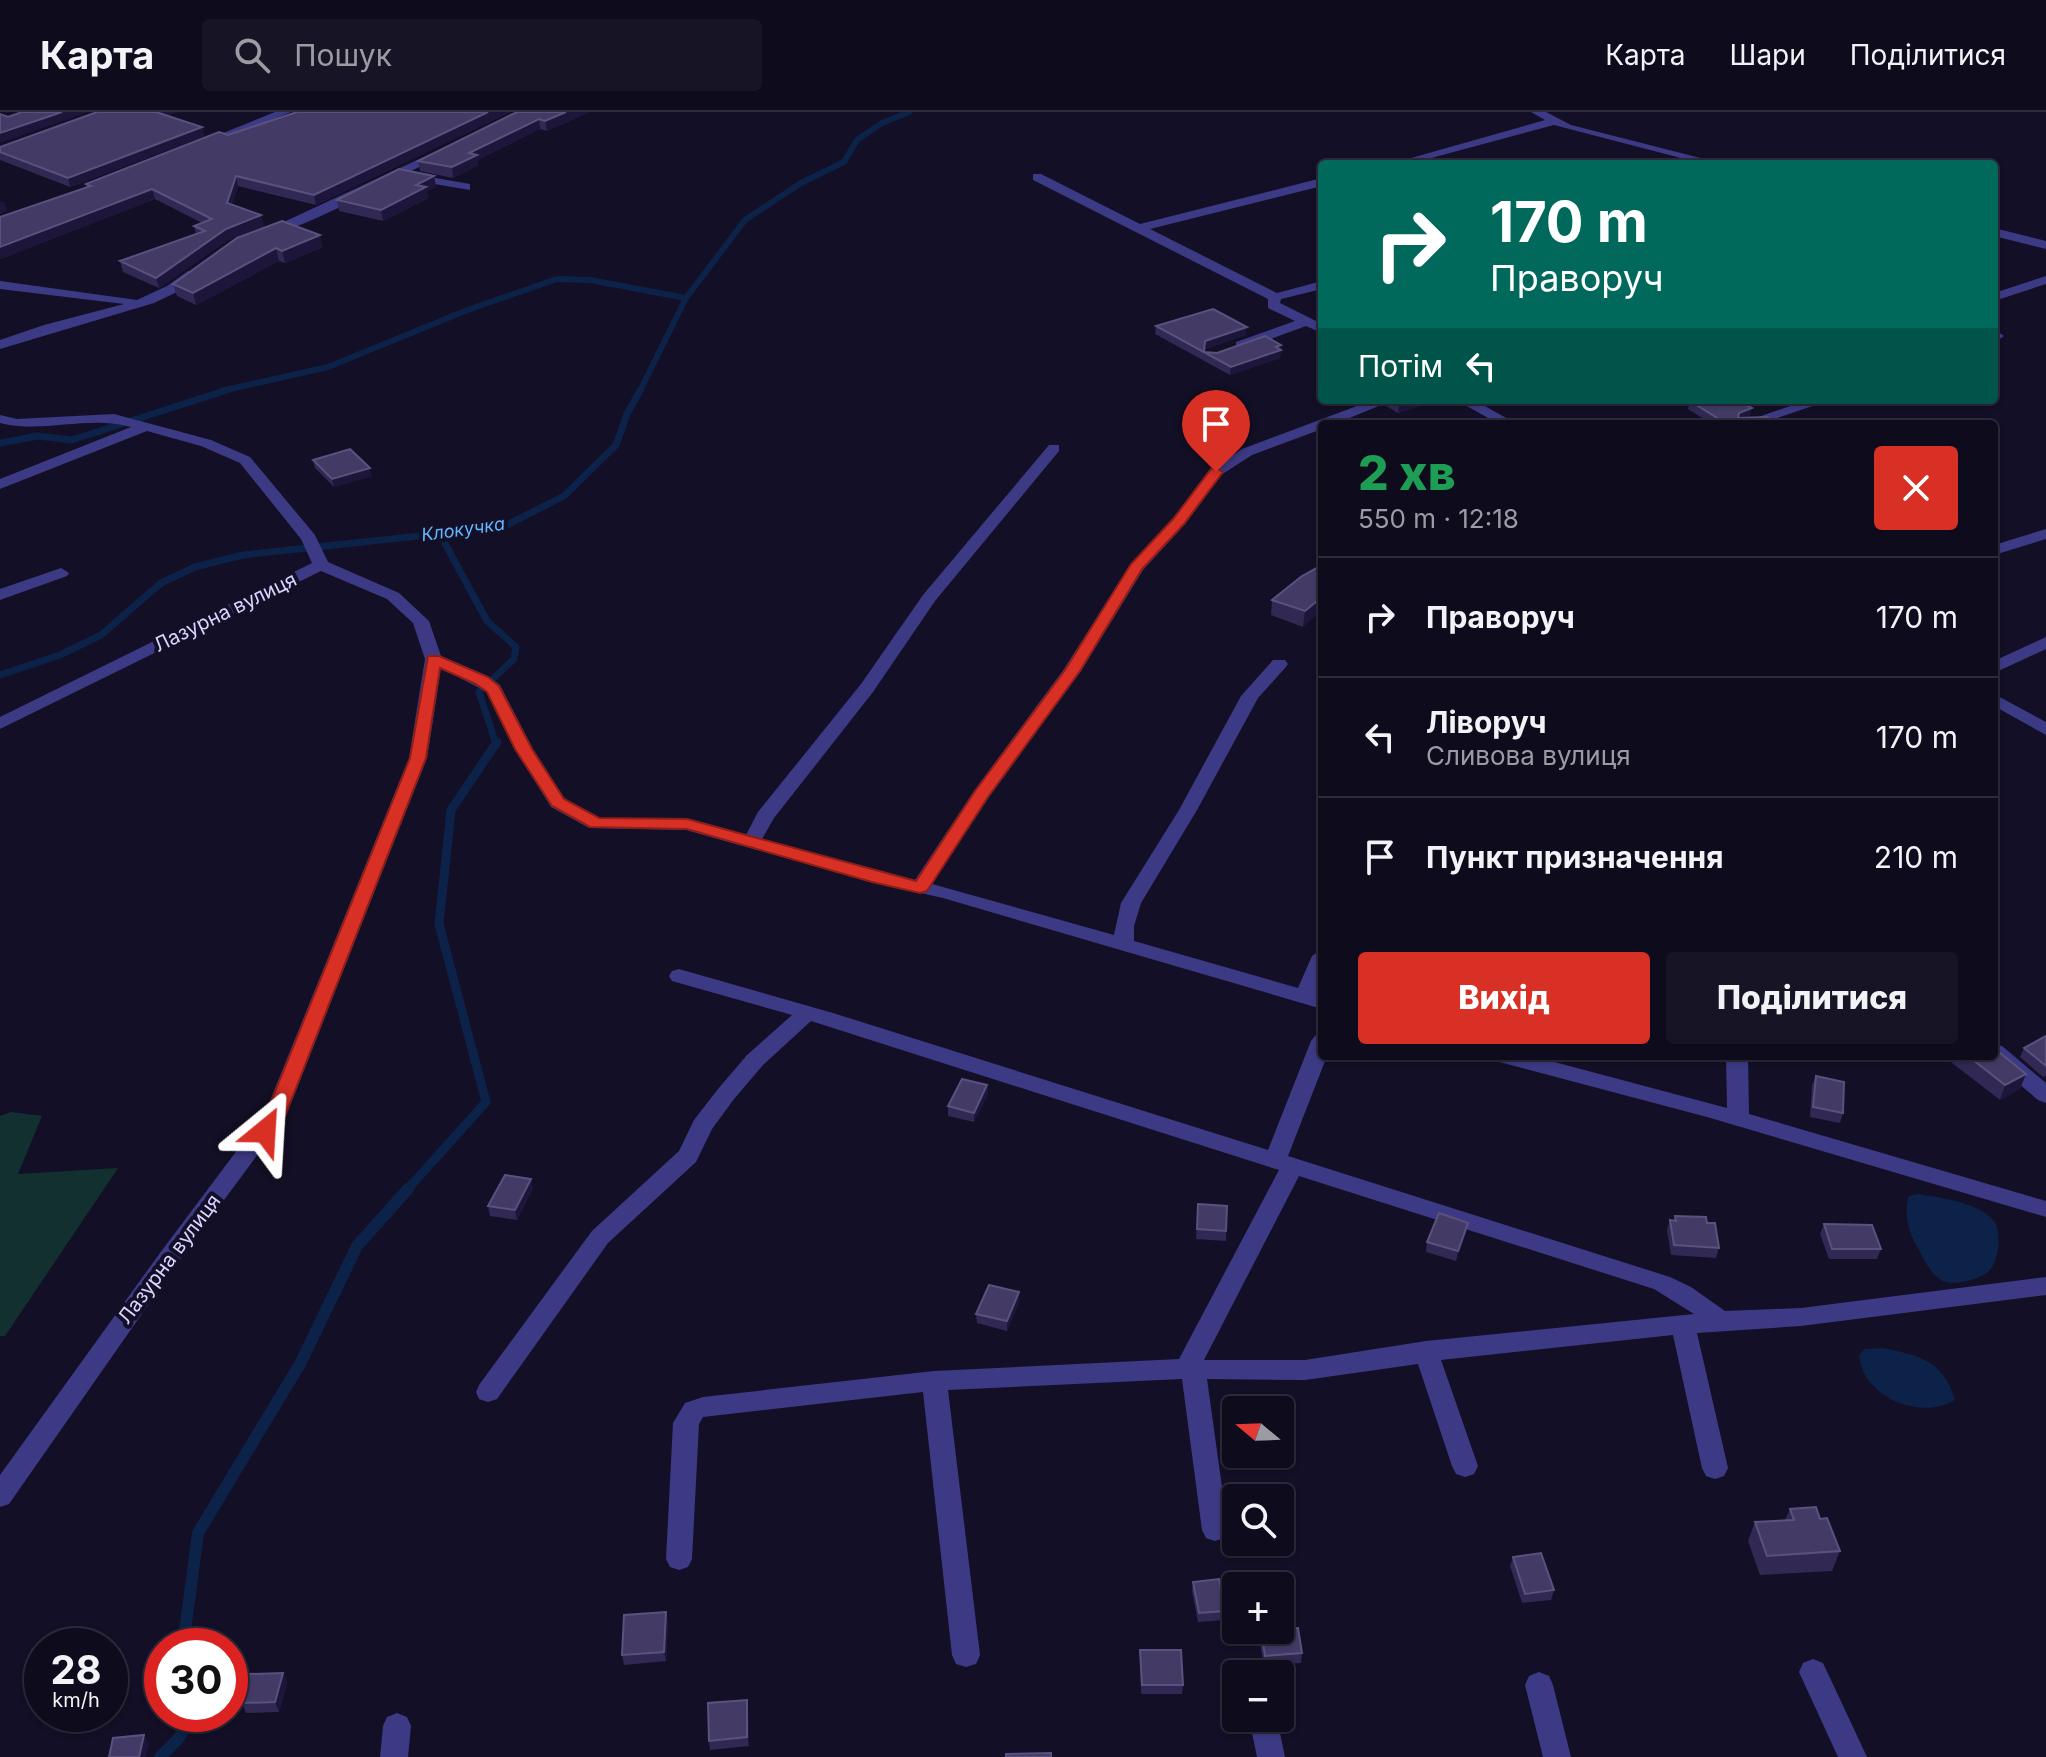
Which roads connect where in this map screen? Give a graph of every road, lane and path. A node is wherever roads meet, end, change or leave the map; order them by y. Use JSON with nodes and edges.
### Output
{"nodes":[{"id":1,"x":285,"y":112,"type":"edge"},
{"id":2,"x":1537,"y":112,"type":"edge"},
{"id":3,"x":1556,"y":121,"type":"junction"},
{"id":4,"x":460,"y":143,"type":"edge"},
{"id":5,"x":195,"y":147,"type":"edge"},
{"id":6,"x":1411,"y":160,"type":"edge"},
{"id":7,"x":1702,"y":160,"type":"edge"},
{"id":8,"x":399,"y":173,"type":"junction"},
{"id":9,"x":1037,"y":177,"type":"dead end"},
{"id":10,"x":1318,"y":183,"type":"edge"},
{"id":11,"x":466,"y":187,"type":"dead end"},
{"id":12,"x":1139,"y":228,"type":"junction"},
{"id":13,"x":1998,"y":233,"type":"edge"},
{"id":14,"x":247,"y":240,"type":"edge"},
{"id":15,"x":2046,"y":245,"type":"edge"},
{"id":16,"x":204,"y":265,"type":"edge"},
{"id":17,"x":2046,"y":280,"type":"edge"},
{"id":18,"x":0,"y":285,"type":"edge"},
{"id":19,"x":1318,"y":286,"type":"edge"},
{"id":20,"x":1998,"y":296,"type":"edge"},
{"id":21,"x":1275,"y":297,"type":"junction"},
{"id":22,"x":140,"y":303,"type":"junction"},
{"id":23,"x":1305,"y":322,"type":"junction"},
{"id":24,"x":1318,"y":327,"type":"edge"},
{"id":25,"x":0,"y":345,"type":"edge"},
{"id":26,"x":1224,"y":351,"type":"edge"},
{"id":27,"x":1375,"y":404,"type":"edge"},
{"id":28,"x":1471,"y":404,"type":"edge"},
{"id":29,"x":1810,"y":404,"type":"edge"},
{"id":30,"x":0,"y":419,"type":"edge"},
{"id":31,"x":1333,"y":420,"type":"edge"},
{"id":32,"x":1502,"y":420,"type":"edge"},
{"id":33,"x":1758,"y":420,"type":"edge"},
{"id":34,"x":140,"y":425,"type":"junction"},
{"id":35,"x":1318,"y":425,"type":"edge"},
{"id":36,"x":1054,"y":448,"type":"dead end"},
{"id":37,"x":0,"y":484,"type":"edge"},
{"id":38,"x":2046,"y":534,"type":"edge"},
{"id":39,"x":1998,"y":549,"type":"edge"},
{"id":40,"x":316,"y":552,"type":"junction"},
{"id":41,"x":61,"y":573,"type":"dead end"},
{"id":42,"x":0,"y":595,"type":"edge"},
{"id":43,"x":2046,"y":642,"type":"edge"},
{"id":44,"x":434,"y":659,"type":"junction"},
{"id":45,"x":1279,"y":664,"type":"dead end"},
{"id":46,"x":1998,"y":666,"type":"edge"},
{"id":47,"x":1998,"y":701,"type":"edge"},
{"id":48,"x":0,"y":724,"type":"edge"},
{"id":49,"x":2046,"y":730,"type":"edge"},
{"id":50,"x":751,"y":842,"type":"junction"},
{"id":51,"x":920,"y":887,"type":"junction"},
{"id":52,"x":1124,"y":944,"type":"junction"},
{"id":53,"x":679,"y":976,"type":"dead end"},
{"id":54,"x":1318,"y":976,"type":"edge"},
{"id":55,"x":1313,"y":1000,"type":"edge"},
{"id":56,"x":807,"y":1013,"type":"junction"},
{"id":57,"x":1318,"y":1054,"type":"edge"},
{"id":58,"x":1998,"y":1054,"type":"edge"},
{"id":59,"x":1519,"y":1060,"type":"edge"},
{"id":60,"x":1737,"y":1060,"type":"edge"},
{"id":61,"x":2046,"y":1095,"type":"edge"},
{"id":62,"x":1738,"y":1120,"type":"junction"},
{"id":63,"x":1284,"y":1162,"type":"junction"},
{"id":64,"x":2046,"y":1209,"type":"edge"},
{"id":65,"x":2046,"y":1286,"type":"edge"},
{"id":66,"x":1721,"y":1321,"type":"junction"},
{"id":67,"x":1683,"y":1325,"type":"junction"},
{"id":68,"x":1426,"y":1351,"type":"junction"},
{"id":69,"x":1191,"y":1371,"type":"junction"},
{"id":70,"x":934,"y":1381,"type":"junction"},
{"id":71,"x":488,"y":1392,"type":"dead end"},
{"id":72,"x":1465,"y":1466,"type":"dead end"},
{"id":73,"x":1715,"y":1468,"type":"dead end"},
{"id":74,"x":0,"y":1496,"type":"edge"},
{"id":75,"x":1215,"y":1530,"type":"dead end"},
{"id":76,"x":679,"y":1559,"type":"dead end"},
{"id":77,"x":966,"y":1655,"type":"dead end"},
{"id":78,"x":1813,"y":1672,"type":"dead end"},
{"id":79,"x":1539,"y":1685,"type":"dead end"},
{"id":80,"x":397,"y":1726,"type":"dead end"},
{"id":81,"x":1266,"y":1732,"type":"edge"},
{"id":82,"x":394,"y":1757,"type":"edge"},
{"id":83,"x":1271,"y":1757,"type":"edge"},
{"id":84,"x":1557,"y":1757,"type":"edge"},
{"id":85,"x":1853,"y":1757,"type":"edge"}],
"edges":[{"from":1,"to":5,"type":"street"},
{"from":2,"to":3,"type":"street"},
{"from":3,"to":6,"type":"street"},
{"from":3,"to":7,"type":"street"},
{"from":4,"to":8,"type":"street"},
{"from":8,"to":11,"type":"street"},
{"from":8,"to":14,"type":"street"},
{"from":9,"to":12,"type":"street"},
{"from":10,"to":12,"type":"street"},
{"from":12,"to":21,"type":"street"},
{"from":13,"to":15,"type":"street"},
{"from":16,"to":22,"type":"street"},
{"from":17,"to":20,"type":"street"},
{"from":18,"to":22,"type":"street"},
{"from":19,"to":21,"type":"street"},
{"from":21,"to":23,"type":"street"},
{"from":22,"to":25,"type":"street"},
{"from":23,"to":24,"type":"street"},
{"from":23,"to":26,"type":"street"},
{"from":27,"to":31,"type":"street"},
{"from":28,"to":32,"type":"street"},
{"from":29,"to":33,"type":"street"},
{"from":30,"to":34,"type":"street"},
{"from":34,"to":37,"type":"street"},
{"from":34,"to":40,"type":"street"},
{"from":35,"to":51,"type":"street"},
{"from":36,"to":50,"type":"street"},
{"from":38,"to":39,"type":"street"},
{"from":40,"to":44,"type":"street","name":"Лазурна вулиця"},
{"from":40,"to":48,"type":"street","name":"Лазурна вулиця"},
{"from":41,"to":42,"type":"street"},
{"from":43,"to":46,"type":"street"},
{"from":44,"to":50,"type":"street"},
{"from":44,"to":74,"type":"street","name":"Лазурна вулиця"},
{"from":45,"to":52,"type":"street"},
{"from":47,"to":49,"type":"street"},
{"from":50,"to":51,"type":"street"},
{"from":51,"to":52,"type":"street"},
{"from":52,"to":55,"type":"street"},
{"from":53,"to":56,"type":"street"},
{"from":54,"to":55,"type":"street"},
{"from":56,"to":63,"type":"street"},
{"from":56,"to":71,"type":"street"},
{"from":57,"to":63,"type":"street"},
{"from":58,"to":61,"type":"street"},
{"from":59,"to":62,"type":"street"},
{"from":60,"to":62,"type":"street"},
{"from":62,"to":64,"type":"street"},
{"from":63,"to":66,"type":"street"},
{"from":63,"to":69,"type":"street"},
{"from":65,"to":66,"type":"street"},
{"from":66,"to":67,"type":"street"},
{"from":67,"to":68,"type":"street"},
{"from":67,"to":73,"type":"street"},
{"from":68,"to":69,"type":"street"},
{"from":68,"to":72,"type":"street"},
{"from":69,"to":70,"type":"street"},
{"from":69,"to":75,"type":"street"},
{"from":70,"to":76,"type":"street"},
{"from":70,"to":77,"type":"street"},
{"from":78,"to":85,"type":"street"},
{"from":79,"to":84,"type":"street"},
{"from":80,"to":82,"type":"street"},
{"from":81,"to":83,"type":"street"}]}
